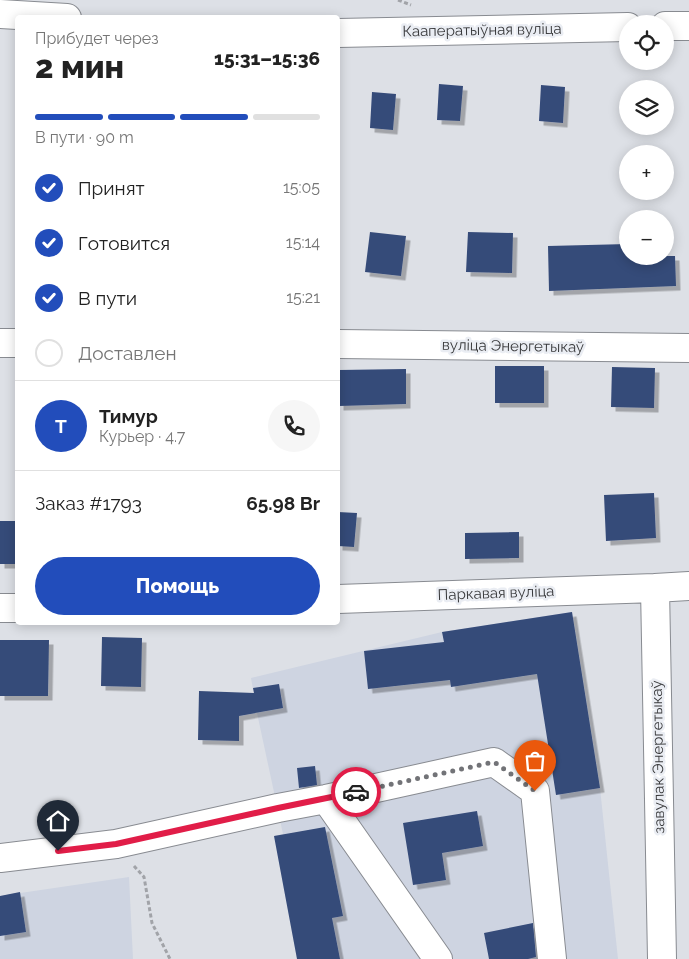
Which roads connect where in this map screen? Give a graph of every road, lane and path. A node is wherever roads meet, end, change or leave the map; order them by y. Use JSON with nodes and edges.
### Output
{"nodes":[{"id":1,"x":0,"y":14,"type":"edge"},
{"id":2,"x":17,"y":15,"type":"edge"},
{"id":3,"x":674,"y":26,"type":"edge"},
{"id":4,"x":689,"y":26,"type":"edge"},
{"id":5,"x":619,"y":27,"type":"edge"},
{"id":6,"x":340,"y":33,"type":"edge"},
{"id":7,"x":0,"y":343,"type":"edge"},
{"id":8,"x":15,"y":343,"type":"edge"},
{"id":9,"x":340,"y":344,"type":"edge"},
{"id":10,"x":689,"y":348,"type":"edge"},
{"id":11,"x":689,"y":586,"type":"edge"},
{"id":12,"x":655,"y":588,"type":"junction"},
{"id":13,"x":340,"y":599,"type":"edge"},
{"id":14,"x":0,"y":608,"type":"edge"},
{"id":15,"x":15,"y":608,"type":"edge"},
{"id":16,"x":326,"y":799,"type":"junction"},
{"id":17,"x":116,"y":844,"type":"junction"},
{"id":18,"x":0,"y":858,"type":"edge"},
{"id":19,"x":170,"y":959,"type":"edge"},
{"id":20,"x":438,"y":959,"type":"edge"},
{"id":21,"x":552,"y":959,"type":"edge"},
{"id":22,"x":662,"y":959,"type":"edge"}],
"edges":[{"from":1,"to":2,"type":"street"},
{"from":3,"to":4,"type":"street"},
{"from":5,"to":6,"type":"street","name":"Кааператыўная вуліца"},
{"from":7,"to":8,"type":"street"},
{"from":9,"to":10,"type":"street","name":"вуліца Энергетыкаў"},
{"from":11,"to":12,"type":"street"},
{"from":12,"to":13,"type":"street","name":"Паркавая вуліца"},
{"from":12,"to":22,"type":"street","name":"завулак Энергетыкаў"},
{"from":14,"to":15,"type":"street"},
{"from":16,"to":17,"type":"street"},
{"from":16,"to":20,"type":"street"},
{"from":16,"to":21,"type":"street"},
{"from":17,"to":18,"type":"street"},
{"from":17,"to":19,"type":"path"}]}
